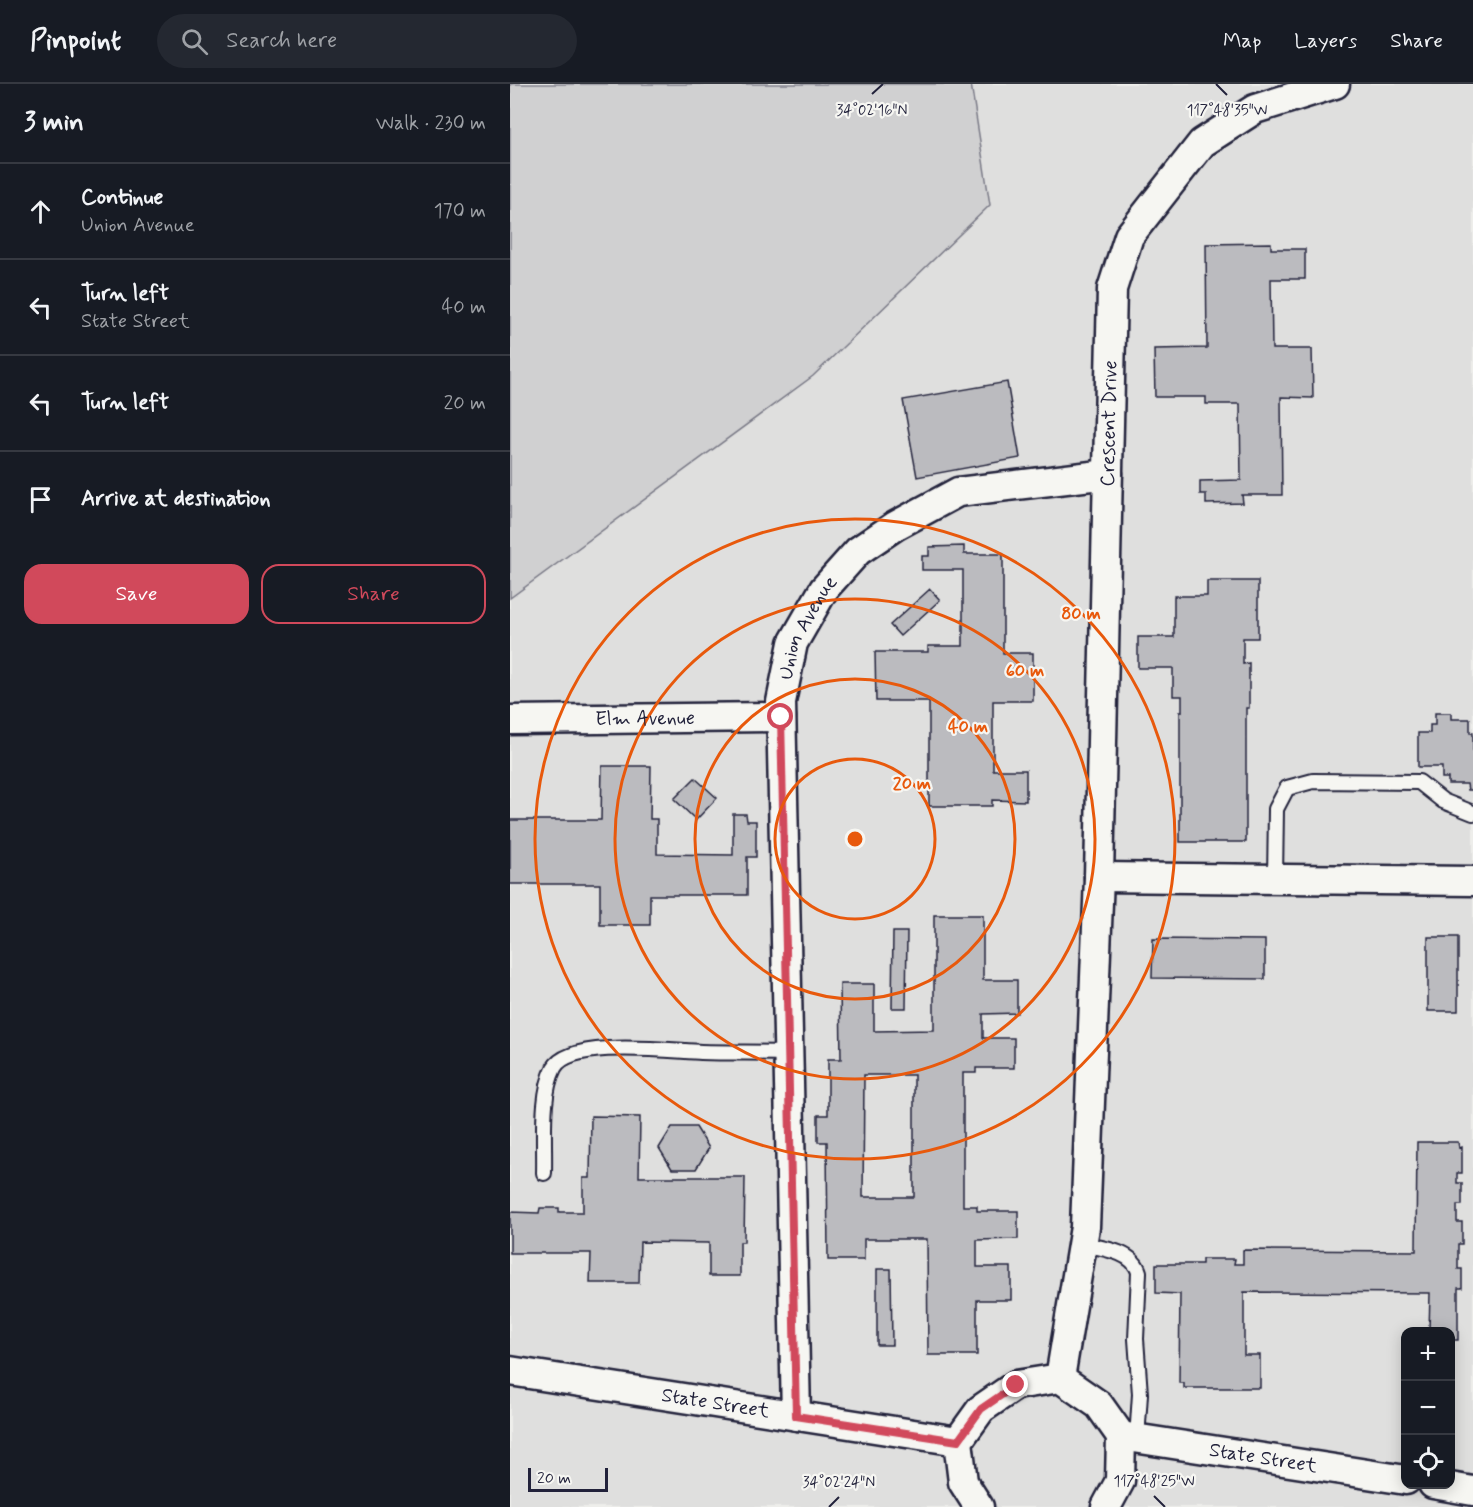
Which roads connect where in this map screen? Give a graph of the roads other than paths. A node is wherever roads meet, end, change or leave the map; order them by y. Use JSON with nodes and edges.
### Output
{"nodes":[{"id":1,"x":1335,"y":84,"type":"edge"},
{"id":2,"x":1108,"y":474,"type":"junction"},
{"id":3,"x":781,"y":717,"type":"junction"},
{"id":4,"x":510,"y":720,"type":"edge"},
{"id":5,"x":1473,"y":813,"type":"edge"},
{"id":6,"x":1099,"y":877,"type":"junction"},
{"id":7,"x":1275,"y":879,"type":"junction"},
{"id":8,"x":1473,"y":881,"type":"edge"},
{"id":9,"x":788,"y":1053,"type":"junction"},
{"id":10,"x":544,"y":1173,"type":"dead end"},
{"id":11,"x":1083,"y":1245,"type":"junction"},
{"id":12,"x":510,"y":1371,"type":"edge"},
{"id":13,"x":1060,"y":1378,"type":"junction"},
{"id":14,"x":796,"y":1416,"type":"junction"},
{"id":15,"x":1129,"y":1437,"type":"junction"},
{"id":16,"x":958,"y":1441,"type":"junction"},
{"id":17,"x":1401,"y":1479,"type":"edge"},
{"id":18,"x":1455,"y":1488,"type":"edge"},
{"id":19,"x":1473,"y":1491,"type":"edge"},
{"id":20,"x":979,"y":1507,"type":"edge"},
{"id":21,"x":1106,"y":1507,"type":"edge"}],
"edges":[{"from":1,"to":2,"type":"street","name":"Crescent Drive"},
{"from":2,"to":3,"type":"street","name":"Union Avenue"},
{"from":2,"to":6,"type":"street","name":"Crescent Drive"},
{"from":3,"to":4,"type":"street","name":"Elm Avenue"},
{"from":3,"to":9,"type":"street","name":"Union Avenue"},
{"from":5,"to":7,"type":"lane"},
{"from":6,"to":7,"type":"street"},
{"from":6,"to":11,"type":"street","name":"Crescent Drive"},
{"from":7,"to":8,"type":"street"},
{"from":9,"to":10,"type":"lane"},
{"from":9,"to":14,"type":"street","name":"Union Avenue"},
{"from":11,"to":13,"type":"street","name":"Crescent Drive"},
{"from":11,"to":15,"type":"lane"},
{"from":12,"to":14,"type":"street","name":"State Street"},
{"from":13,"to":15,"type":"street"},
{"from":13,"to":16,"type":"street"},
{"from":14,"to":16,"type":"street","name":"State Street"},
{"from":15,"to":17,"type":"street","name":"State Street"},
{"from":15,"to":21,"type":"street"},
{"from":16,"to":20,"type":"street"},
{"from":18,"to":19,"type":"street"}]}
